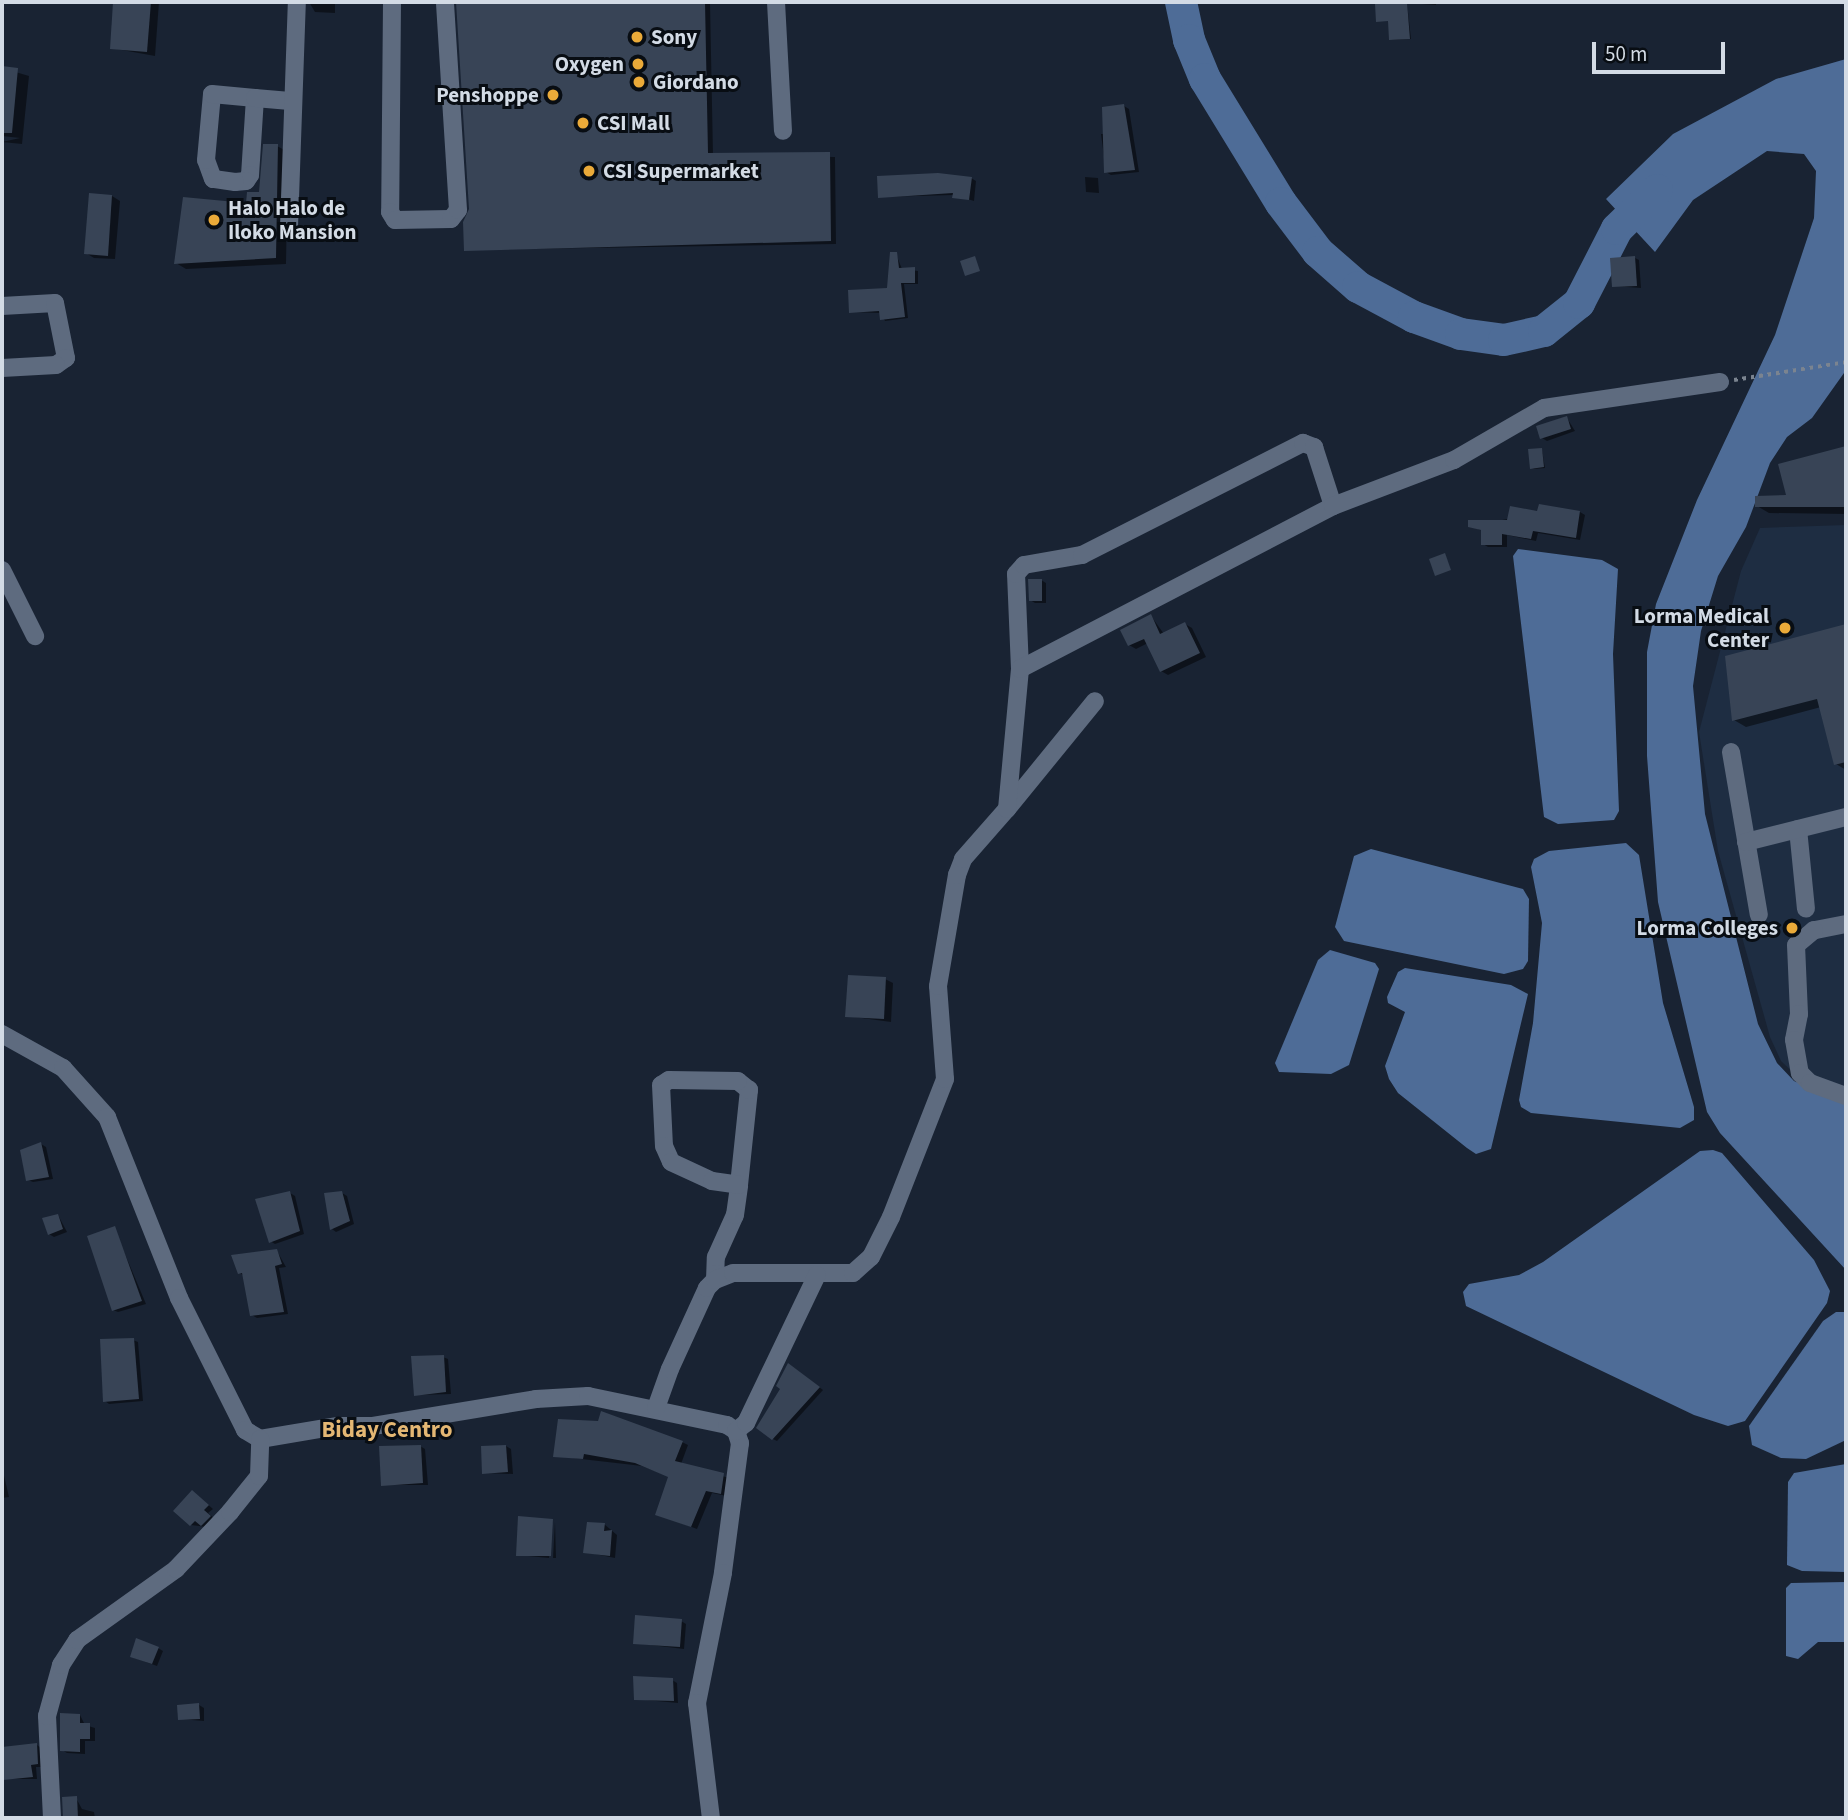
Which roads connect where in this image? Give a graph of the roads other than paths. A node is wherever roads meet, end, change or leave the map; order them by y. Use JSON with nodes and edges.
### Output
{"nodes":[{"id":1,"x":297,"y":2,"type":"edge"},
{"id":2,"x":391,"y":2,"type":"edge"},
{"id":3,"x":445,"y":2,"type":"edge"},
{"id":4,"x":776,"y":2,"type":"edge"},
{"id":5,"x":255,"y":98,"type":"junction"},
{"id":6,"x":293,"y":101,"type":"junction"},
{"id":7,"x":783,"y":131,"type":"dead end"},
{"id":8,"x":289,"y":227,"type":"dead end"},
{"id":9,"x":2,"y":306,"type":"edge"},
{"id":10,"x":2,"y":368,"type":"edge"},
{"id":11,"x":1720,"y":382,"type":"road end"},
{"id":12,"x":1333,"y":506,"type":"junction"},
{"id":13,"x":2,"y":570,"type":"edge"},
{"id":14,"x":35,"y":636,"type":"dead end"},
{"id":15,"x":1020,"y":668,"type":"junction"},
{"id":16,"x":1095,"y":701,"type":"dead end"},
{"id":17,"x":1731,"y":752,"type":"dead end"},
{"id":18,"x":1007,"y":809,"type":"junction"},
{"id":19,"x":1846,"y":817,"type":"edge"},
{"id":20,"x":1798,"y":829,"type":"junction"},
{"id":21,"x":1746,"y":842,"type":"junction"},
{"id":22,"x":1806,"y":909,"type":"dead end"},
{"id":23,"x":1759,"y":915,"type":"dead end"},
{"id":24,"x":1846,"y":924,"type":"edge"},
{"id":25,"x":2,"y":1034,"type":"edge"},
{"id":26,"x":1846,"y":1096,"type":"edge"},
{"id":27,"x":743,"y":1149,"type":"junction"},
{"id":28,"x":712,"y":1181,"type":"junction"},
{"id":29,"x":739,"y":1185,"type":"junction"},
{"id":30,"x":817,"y":1275,"type":"junction"},
{"id":31,"x":715,"y":1280,"type":"junction"},
{"id":32,"x":656,"y":1408,"type":"junction"},
{"id":33,"x":736,"y":1431,"type":"junction"},
{"id":34,"x":260,"y":1439,"type":"junction"},
{"id":35,"x":52,"y":1818,"type":"edge"},
{"id":36,"x":711,"y":1818,"type":"edge"}],
"edges":[{"from":1,"to":6,"type":"street"},
{"from":2,"to":3,"type":"street"},
{"from":4,"to":7,"type":"street"},
{"from":5,"to":5,"type":"street"},
{"from":5,"to":6,"type":"street"},
{"from":6,"to":8,"type":"street"},
{"from":9,"to":10,"type":"street"},
{"from":11,"to":12,"type":"street"},
{"from":12,"to":15,"type":"street"},
{"from":12,"to":15,"type":"street"},
{"from":13,"to":14,"type":"street"},
{"from":15,"to":18,"type":"street"},
{"from":16,"to":18,"type":"street"},
{"from":17,"to":21,"type":"street"},
{"from":18,"to":30,"type":"street"},
{"from":19,"to":20,"type":"street"},
{"from":20,"to":21,"type":"street"},
{"from":20,"to":22,"type":"street"},
{"from":21,"to":23,"type":"street"},
{"from":24,"to":26,"type":"street"},
{"from":25,"to":34,"type":"street"},
{"from":27,"to":28,"type":"street"},
{"from":27,"to":28,"type":"street"},
{"from":27,"to":29,"type":"street"},
{"from":28,"to":29,"type":"street"},
{"from":29,"to":31,"type":"street"},
{"from":30,"to":31,"type":"street"},
{"from":30,"to":33,"type":"street"},
{"from":31,"to":32,"type":"street"},
{"from":32,"to":33,"type":"street"},
{"from":32,"to":34,"type":"street"},
{"from":33,"to":36,"type":"street"},
{"from":34,"to":35,"type":"street"}]}
